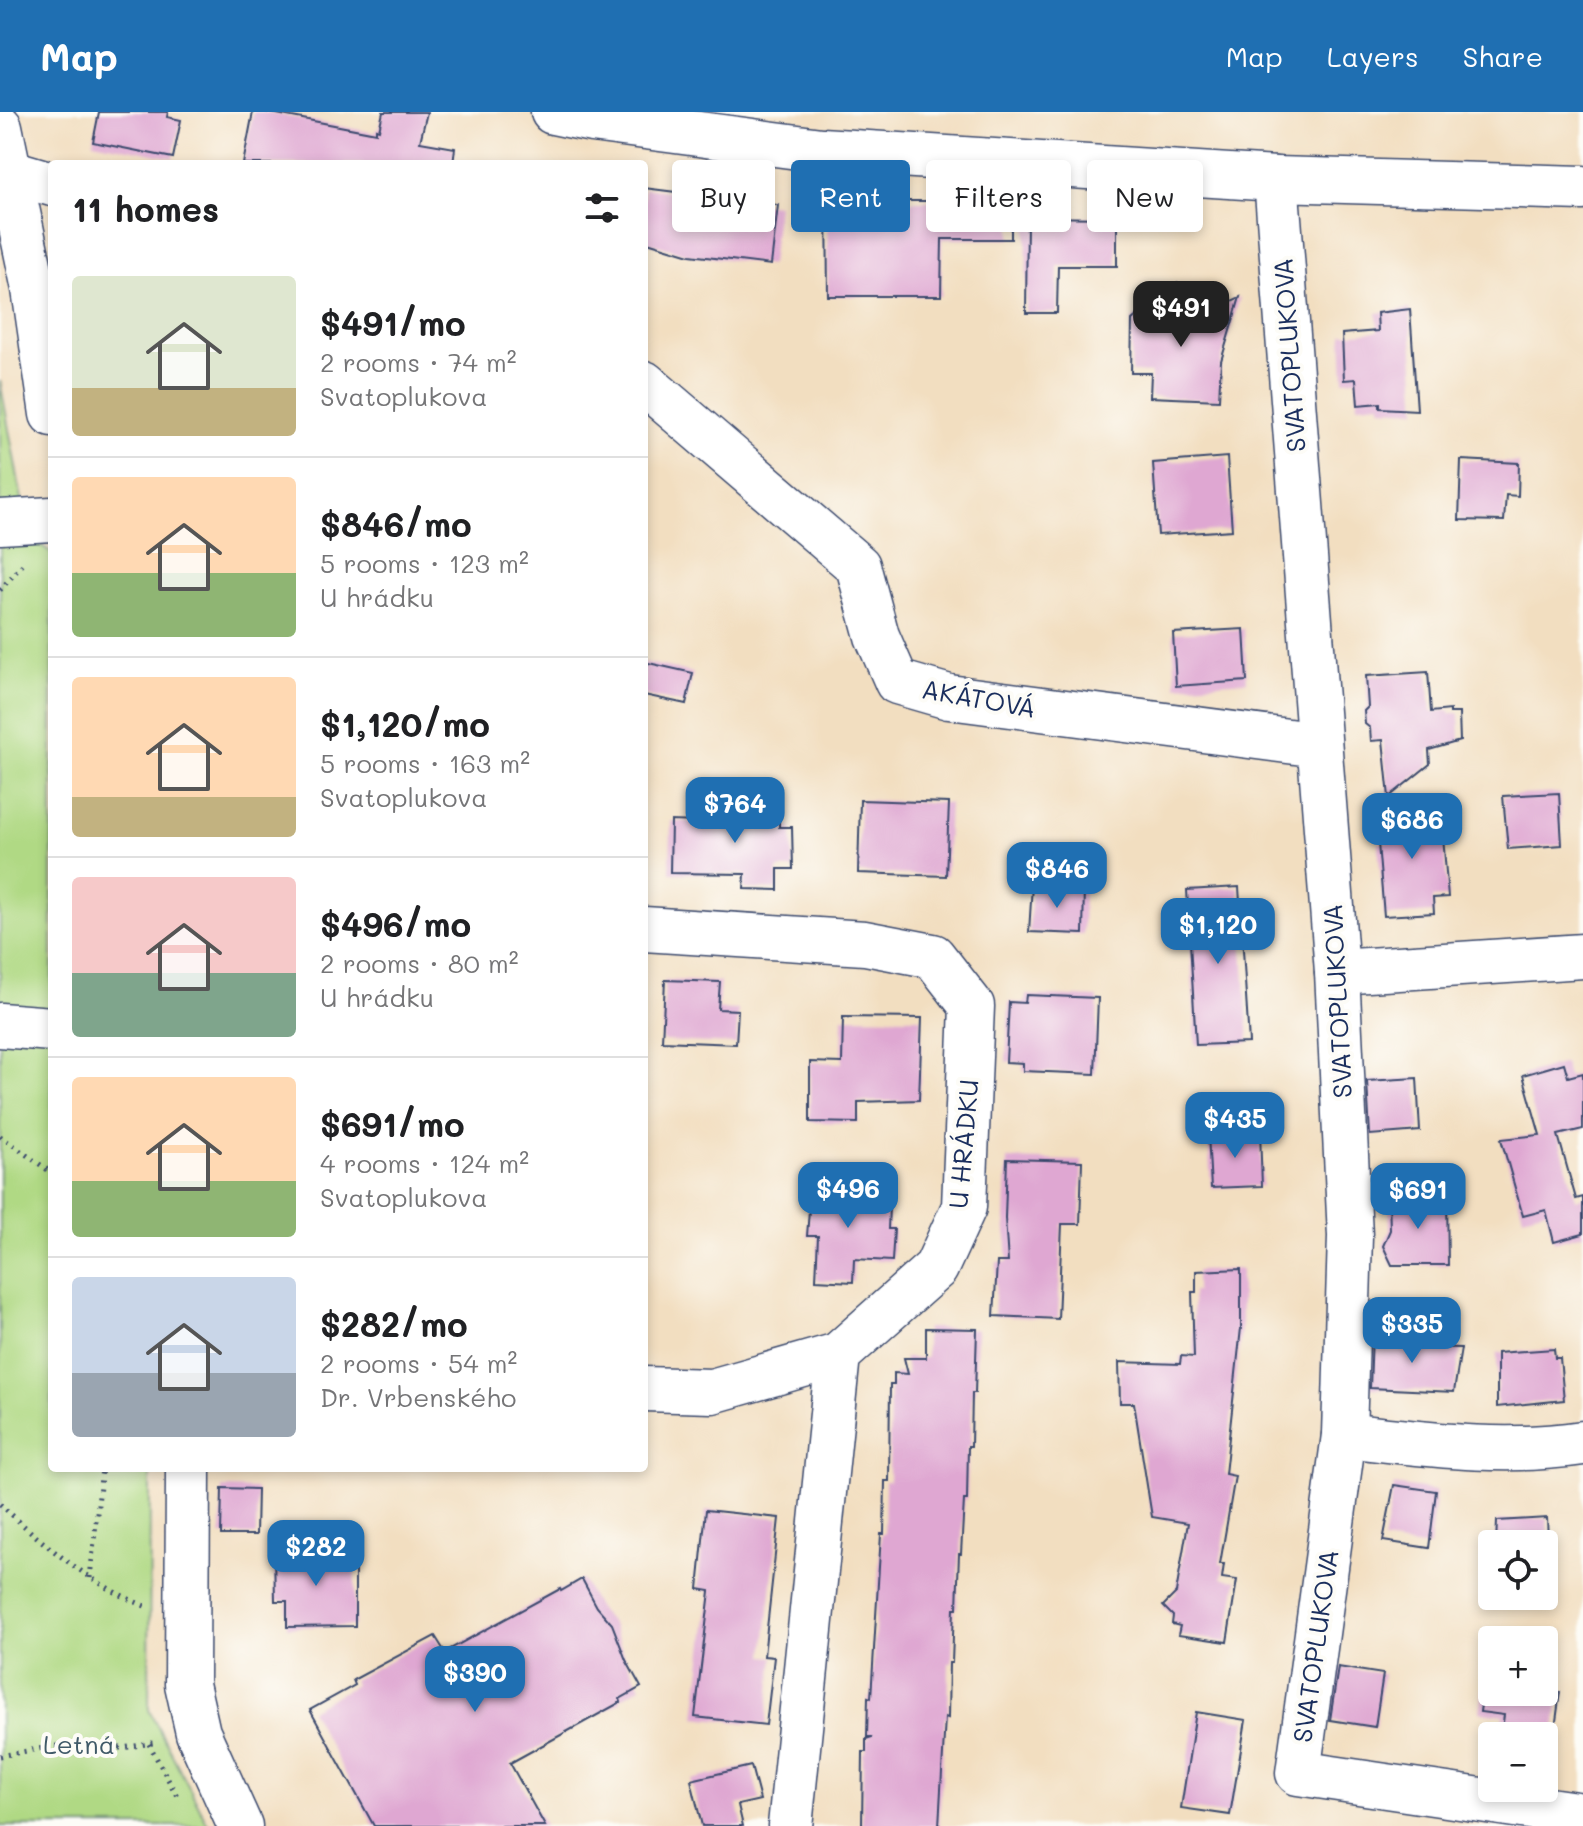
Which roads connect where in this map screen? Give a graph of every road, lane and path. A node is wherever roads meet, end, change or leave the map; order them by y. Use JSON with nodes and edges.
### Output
{"nodes":[{"id":1,"x":553,"y":112,"type":"edge"},
{"id":2,"x":0,"y":127,"type":"edge"},
{"id":3,"x":11,"y":172,"type":"junction"},
{"id":4,"x":1276,"y":179,"type":"junction"},
{"id":5,"x":48,"y":183,"type":"edge"},
{"id":6,"x":1583,"y":188,"type":"edge"},
{"id":7,"x":48,"y":386,"type":"edge"},
{"id":8,"x":648,"y":386,"type":"edge"},
{"id":9,"x":48,"y":519,"type":"edge"},
{"id":10,"x":0,"y":522,"type":"edge"},
{"id":11,"x":1319,"y":745,"type":"junction"},
{"id":12,"x":648,"y":929,"type":"edge"},
{"id":13,"x":1583,"y":956,"type":"edge"},
{"id":14,"x":1337,"y":972,"type":"junction"},
{"id":15,"x":0,"y":1025,"type":"edge"},
{"id":16,"x":48,"y":1029,"type":"edge"},
{"id":17,"x":0,"y":1136,"type":"edge"},
{"id":18,"x":48,"y":1170,"type":"edge"},
{"id":19,"x":838,"y":1355,"type":"junction"},
{"id":20,"x":648,"y":1389,"type":"edge"},
{"id":21,"x":1344,"y":1435,"type":"junction"},
{"id":22,"x":1583,"y":1443,"type":"edge"},
{"id":23,"x":102,"y":1472,"type":"edge"},
{"id":24,"x":188,"y":1472,"type":"edge"},
{"id":25,"x":0,"y":1504,"type":"edge"},
{"id":26,"x":90,"y":1578,"type":"junction"},
{"id":27,"x":189,"y":1611,"type":"junction"},
{"id":28,"x":198,"y":1733,"type":"junction"},
{"id":29,"x":149,"y":1744,"type":"junction"},
{"id":30,"x":0,"y":1756,"type":"edge"},
{"id":31,"x":179,"y":1801,"type":"dead end"},
{"id":32,"x":1583,"y":1815,"type":"edge"},
{"id":33,"x":240,"y":1826,"type":"edge"},
{"id":34,"x":790,"y":1826,"type":"edge"}],
"edges":[{"from":1,"to":4,"type":"street"},
{"from":2,"to":3,"type":"street"},
{"from":3,"to":5,"type":"street"},
{"from":3,"to":7,"type":"street"},
{"from":4,"to":6,"type":"street"},
{"from":4,"to":11,"type":"street","name":"SVATOPLUKOVA"},
{"from":8,"to":11,"type":"street","name":"AKÁTOVÁ"},
{"from":9,"to":10,"type":"street"},
{"from":11,"to":14,"type":"street","name":"SVATOPLUKOVA"},
{"from":12,"to":19,"type":"street","name":"U HRÁDKU"},
{"from":13,"to":14,"type":"street"},
{"from":14,"to":21,"type":"street","name":"SVATOPLUKOVA"},
{"from":15,"to":16,"type":"street"},
{"from":17,"to":18,"type":"path"},
{"from":19,"to":20,"type":"street"},
{"from":19,"to":34,"type":"street"},
{"from":21,"to":22,"type":"street"},
{"from":21,"to":32,"type":"street","name":"SVATOPLUKOVA"},
{"from":23,"to":26,"type":"path"},
{"from":24,"to":27,"type":"street"},
{"from":25,"to":26,"type":"path"},
{"from":26,"to":27,"type":"path"},
{"from":27,"to":28,"type":"street"},
{"from":28,"to":29,"type":"path"},
{"from":28,"to":33,"type":"street"},
{"from":29,"to":30,"type":"path"},
{"from":29,"to":31,"type":"path"}]}
